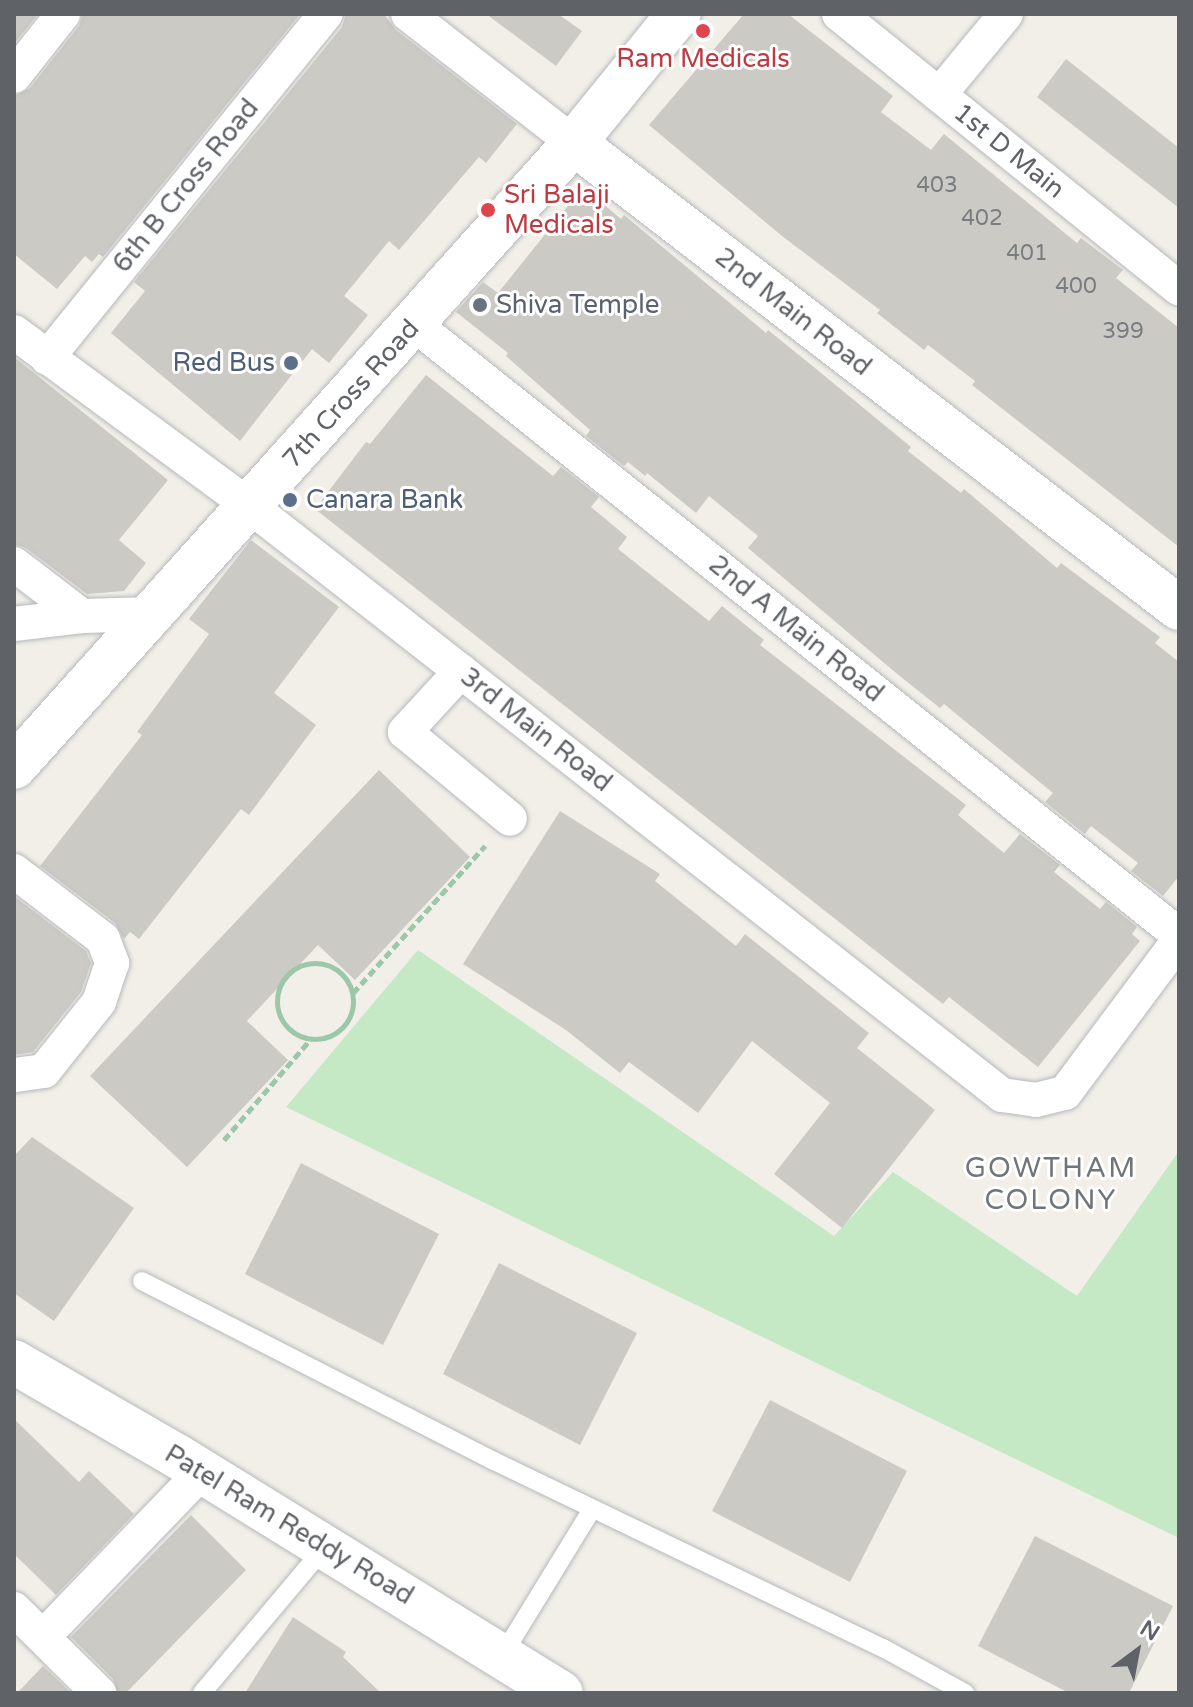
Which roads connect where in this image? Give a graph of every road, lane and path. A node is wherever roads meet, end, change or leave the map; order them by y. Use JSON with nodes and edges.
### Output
{"nodes":[{"id":1,"x":63,"y":14,"type":"edge"},
{"id":2,"x":326,"y":14,"type":"edge"},
{"id":3,"x":408,"y":14,"type":"edge"},
{"id":4,"x":679,"y":14,"type":"edge"},
{"id":5,"x":839,"y":14,"type":"edge"},
{"id":6,"x":1006,"y":14,"type":"edge"},
{"id":7,"x":14,"y":76,"type":"edge"},
{"id":8,"x":939,"y":95,"type":"junction"},
{"id":9,"x":574,"y":143,"type":"junction"},
{"id":10,"x":1179,"y":288,"type":"edge"},
{"id":11,"x":414,"y":324,"type":"junction"},
{"id":12,"x":14,"y":332,"type":"edge"},
{"id":13,"x":47,"y":358,"type":"junction"},
{"id":14,"x":251,"y":507,"type":"junction"},
{"id":15,"x":14,"y":564,"type":"edge"},
{"id":16,"x":1179,"y":608,"type":"edge"},
{"id":17,"x":154,"y":614,"type":"junction"},
{"id":18,"x":82,"y":616,"type":"junction"},
{"id":19,"x":14,"y":624,"type":"edge"},
{"id":20,"x":461,"y":671,"type":"junction"},
{"id":21,"x":14,"y":767,"type":"edge"},
{"id":22,"x":510,"y":819,"type":"joint"},
{"id":23,"x":14,"y":871,"type":"edge"},
{"id":24,"x":1179,"y":938,"type":"edge"},
{"id":25,"x":352,"y":994,"type":"junction"},
{"id":26,"x":312,"y":1039,"type":"junction"},
{"id":27,"x":14,"y":1075,"type":"edge"},
{"id":28,"x":224,"y":1140,"type":"dead end"},
{"id":29,"x":142,"y":1281,"type":"dead end"},
{"id":30,"x":14,"y":1362,"type":"edge"},
{"id":31,"x":201,"y":1473,"type":"junction"},
{"id":32,"x":592,"y":1509,"type":"junction"},
{"id":33,"x":325,"y":1547,"type":"junction"},
{"id":34,"x":14,"y":1609,"type":"edge"},
{"id":35,"x":43,"y":1637,"type":"junction"},
{"id":36,"x":526,"y":1676,"type":"edge"},
{"id":37,"x":99,"y":1693,"type":"edge"},
{"id":38,"x":202,"y":1693,"type":"edge"},
{"id":39,"x":965,"y":1693,"type":"edge"}],
"edges":[{"from":1,"to":7,"type":"street"},
{"from":2,"to":13,"type":"street","name":"6th B Cross Road"},
{"from":3,"to":9,"type":"street","name":"2nd Main Road"},
{"from":4,"to":9,"type":"street","name":"7th Cross Road"},
{"from":5,"to":8,"type":"street","name":"1st D Main"},
{"from":6,"to":8,"type":"street"},
{"from":8,"to":10,"type":"street","name":"1st D Main"},
{"from":9,"to":11,"type":"street","name":"7th Cross Road"},
{"from":9,"to":16,"type":"street","name":"2nd Main Road"},
{"from":11,"to":14,"type":"street","name":"7th Cross Road"},
{"from":11,"to":24,"type":"street","name":"2nd A Main Road"},
{"from":12,"to":13,"type":"street","name":"3rd Main Road"},
{"from":13,"to":14,"type":"street","name":"3rd Main Road"},
{"from":14,"to":17,"type":"street","name":"7th Cross Road"},
{"from":14,"to":20,"type":"street","name":"3rd Main Road"},
{"from":15,"to":18,"type":"street"},
{"from":17,"to":18,"type":"street"},
{"from":17,"to":21,"type":"street","name":"7th Cross Road"},
{"from":18,"to":19,"type":"street"},
{"from":20,"to":22,"type":"street"},
{"from":20,"to":24,"type":"street","name":"3rd Main Road"},
{"from":22,"to":25,"type":"path"},
{"from":23,"to":27,"type":"street"},
{"from":25,"to":26,"type":"path"},
{"from":25,"to":26,"type":"path"},
{"from":26,"to":28,"type":"path"},
{"from":29,"to":32,"type":"lane"},
{"from":30,"to":31,"type":"street","name":"Patel Ram Reddy Road"},
{"from":31,"to":33,"type":"street","name":"Patel Ram Reddy Road"},
{"from":31,"to":35,"type":"street"},
{"from":32,"to":36,"type":"lane"},
{"from":32,"to":39,"type":"lane"},
{"from":33,"to":36,"type":"street","name":"Patel Ram Reddy Road"},
{"from":33,"to":38,"type":"lane"},
{"from":34,"to":35,"type":"street"},
{"from":35,"to":37,"type":"street"}]}
